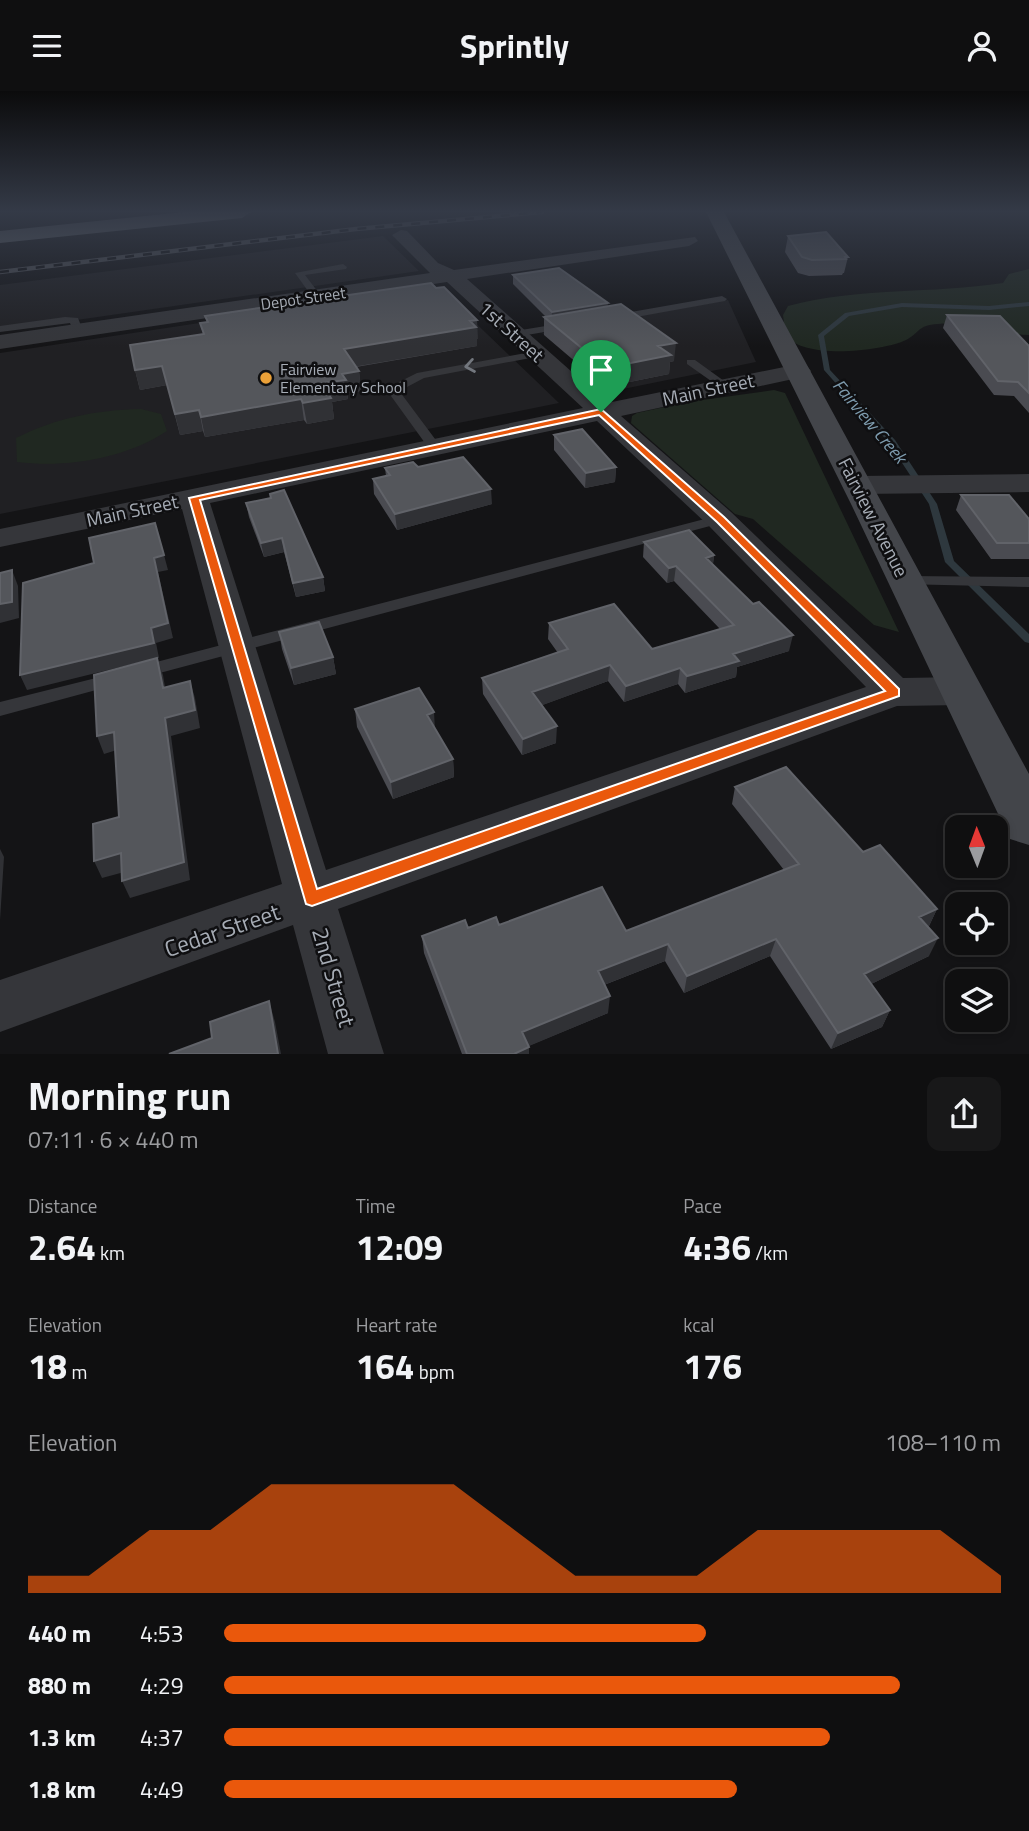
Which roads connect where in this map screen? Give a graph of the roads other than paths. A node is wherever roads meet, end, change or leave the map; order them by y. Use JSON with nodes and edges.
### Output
{"nodes":[{"id":1,"x":422,"y":257,"type":"edge"},
{"id":2,"x":582,"y":257,"type":"edge"},
{"id":3,"x":739,"y":257,"type":"edge"},
{"id":4,"x":342,"y":267,"type":"dead end"},
{"id":5,"x":452,"y":276,"type":"junction"},
{"id":6,"x":395,"y":284,"type":"junction"},
{"id":7,"x":316,"y":296,"type":"junction"},
{"id":8,"x":473,"y":296,"type":"junction"},
{"id":9,"x":722,"y":299,"type":"dead end"},
{"id":10,"x":598,"y":320,"type":"edge"},
{"id":11,"x":570,"y":325,"type":"edge"},
{"id":12,"x":0,"y":329,"type":"edge"},
{"id":13,"x":78,"y":331,"type":"junction"},
{"id":14,"x":515,"y":334,"type":"junction"},
{"id":15,"x":0,"y":342,"type":"edge"},
{"id":16,"x":537,"y":354,"type":"junction"},
{"id":17,"x":691,"y":362,"type":"dead end"},
{"id":18,"x":799,"y":371,"type":"junction"},
{"id":19,"x":725,"y":386,"type":"junction"},
{"id":20,"x":601,"y":412,"type":"junction"},
{"id":21,"x":435,"y":447,"type":"junction"},
{"id":22,"x":973,"y":483,"type":"joint"},
{"id":23,"x":1029,"y":483,"type":"edge"},
{"id":24,"x":859,"y":485,"type":"junction"},
{"id":25,"x":194,"y":498,"type":"junction"},
{"id":26,"x":720,"y":519,"type":"junction"},
{"id":27,"x":0,"y":538,"type":"edge"},
{"id":28,"x":907,"y":581,"type":"junction"},
{"id":29,"x":1029,"y":582,"type":"edge"},
{"id":30,"x":237,"y":647,"type":"junction"},
{"id":31,"x":962,"y":691,"type":"junction"},
{"id":32,"x":894,"y":692,"type":"junction"},
{"id":33,"x":0,"y":709,"type":"edge"},
{"id":34,"x":1029,"y":824,"type":"edge"},
{"id":35,"x":312,"y":899,"type":"junction"},
{"id":36,"x":0,"y":1006,"type":"edge"},
{"id":37,"x":356,"y":1054,"type":"edge"}],
"edges":[{"from":1,"to":5,"type":"street","name":"1st Street"},
{"from":2,"to":5,"type":"street","name":"Depot Street"},
{"from":3,"to":18,"type":"main road","name":"Fairview Avenue"},
{"from":4,"to":7,"type":"lane"},
{"from":5,"to":6,"type":"street","name":"Depot Street"},
{"from":5,"to":8,"type":"street","name":"1st Street"},
{"from":6,"to":7,"type":"street","name":"Depot Street"},
{"from":6,"to":8,"type":"street"},
{"from":7,"to":13,"type":"street","name":"Depot Street"},
{"from":8,"to":14,"type":"street","name":"1st Street"},
{"from":9,"to":10,"type":"lane"},
{"from":11,"to":14,"type":"lane"},
{"from":12,"to":13,"type":"lane"},
{"from":13,"to":15,"type":"street","name":"Depot Street"},
{"from":14,"to":16,"type":"street","name":"1st Street"},
{"from":16,"to":20,"type":"street","name":"1st Street"},
{"from":16,"to":21,"type":"lane","one_way":true},
{"from":17,"to":19,"type":"lane"},
{"from":18,"to":19,"type":"street","name":"Main Street"},
{"from":18,"to":24,"type":"main road","name":"Fairview Avenue"},
{"from":19,"to":20,"type":"street","name":"Main Street"},
{"from":20,"to":21,"type":"street","name":"Main Street"},
{"from":20,"to":26,"type":"street","name":"1st Street"},
{"from":21,"to":25,"type":"street","name":"Main Street"},
{"from":22,"to":23,"type":"street"},
{"from":22,"to":24,"type":"street"},
{"from":24,"to":28,"type":"main road","name":"Fairview Avenue"},
{"from":25,"to":27,"type":"street","name":"Main Street"},
{"from":25,"to":30,"type":"street","name":"2nd Street"},
{"from":26,"to":30,"type":"lane"},
{"from":26,"to":32,"type":"street","name":"1st Street"},
{"from":28,"to":29,"type":"lane"},
{"from":28,"to":31,"type":"main road","name":"Fairview Avenue"},
{"from":30,"to":33,"type":"lane"},
{"from":30,"to":35,"type":"street","name":"2nd Street"},
{"from":31,"to":32,"type":"street","name":"Cedar Street"},
{"from":31,"to":34,"type":"main road","name":"Fairview Avenue"},
{"from":32,"to":35,"type":"street","name":"Cedar Street"},
{"from":35,"to":36,"type":"street","name":"Cedar Street"},
{"from":35,"to":37,"type":"street","name":"2nd Street"}]}
